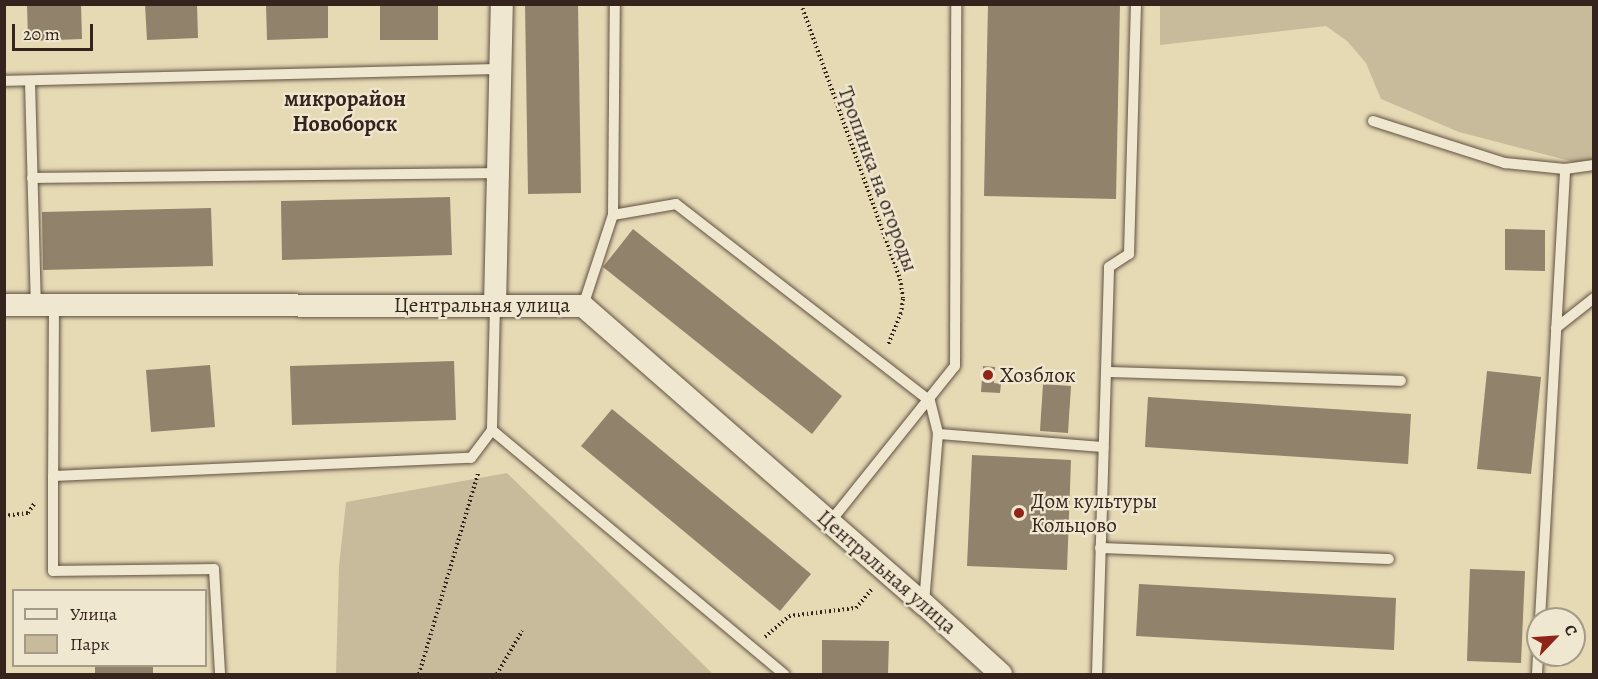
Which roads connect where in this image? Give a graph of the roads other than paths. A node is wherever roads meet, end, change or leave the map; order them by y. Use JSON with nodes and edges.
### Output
{"nodes":[{"id":1,"x":502,"y":4,"type":"edge"},
{"id":2,"x":615,"y":4,"type":"edge"},
{"id":3,"x":956,"y":4,"type":"edge"},
{"id":4,"x":1136,"y":4,"type":"edge"},
{"id":5,"x":502,"y":69,"type":"junction"},
{"id":6,"x":4,"y":81,"type":"edge"},
{"id":7,"x":30,"y":81,"type":"junction"},
{"id":8,"x":1374,"y":121,"type":"dead end"},
{"id":9,"x":1593,"y":165,"type":"edge"},
{"id":10,"x":1565,"y":169,"type":"junction"},
{"id":11,"x":499,"y":172,"type":"junction"},
{"id":12,"x":32,"y":178,"type":"junction"},
{"id":13,"x":613,"y":215,"type":"junction"},
{"id":14,"x":1593,"y":298,"type":"edge"},
{"id":15,"x":4,"y":305,"type":"edge"},
{"id":16,"x":45,"y":305,"type":"junction"},
{"id":17,"x":495,"y":305,"type":"junction"},
{"id":18,"x":583,"y":306,"type":"junction"},
{"id":19,"x":1556,"y":328,"type":"junction"},
{"id":20,"x":1106,"y":372,"type":"junction"},
{"id":21,"x":1401,"y":381,"type":"dead end"},
{"id":22,"x":930,"y":401,"type":"junction"},
{"id":23,"x":492,"y":430,"type":"junction"},
{"id":24,"x":938,"y":434,"type":"junction"},
{"id":25,"x":1103,"y":447,"type":"junction"},
{"id":26,"x":53,"y":476,"type":"junction"},
{"id":27,"x":830,"y":522,"type":"junction"},
{"id":28,"x":1100,"y":548,"type":"junction"},
{"id":29,"x":1389,"y":559,"type":"dead end"},
{"id":30,"x":924,"y":604,"type":"junction"},
{"id":31,"x":1541,"y":607,"type":"edge"},
{"id":32,"x":220,"y":675,"type":"edge"},
{"id":33,"x":784,"y":675,"type":"edge"},
{"id":34,"x":1001,"y":675,"type":"edge"},
{"id":35,"x":1097,"y":675,"type":"edge"}],
"edges":[{"from":1,"to":5,"type":"street"},
{"from":2,"to":13,"type":"lane"},
{"from":3,"to":22,"type":"lane"},
{"from":4,"to":20,"type":"lane"},
{"from":5,"to":7,"type":"lane"},
{"from":5,"to":11,"type":"street"},
{"from":6,"to":7,"type":"lane"},
{"from":7,"to":12,"type":"lane"},
{"from":8,"to":10,"type":"lane"},
{"from":9,"to":10,"type":"lane"},
{"from":10,"to":19,"type":"lane"},
{"from":11,"to":12,"type":"lane"},
{"from":11,"to":17,"type":"street"},
{"from":12,"to":16,"type":"lane"},
{"from":13,"to":18,"type":"lane"},
{"from":13,"to":22,"type":"lane"},
{"from":14,"to":19,"type":"lane"},
{"from":15,"to":16,"type":"street","name":"Центральная улица"},
{"from":16,"to":17,"type":"street","name":"Центральная улица"},
{"from":16,"to":26,"type":"lane"},
{"from":17,"to":18,"type":"street","name":"Центральная улица"},
{"from":17,"to":23,"type":"lane"},
{"from":18,"to":27,"type":"street","name":"Центральная улица"},
{"from":19,"to":31,"type":"lane"},
{"from":20,"to":21,"type":"lane"},
{"from":20,"to":25,"type":"lane"},
{"from":22,"to":24,"type":"lane"},
{"from":22,"to":27,"type":"lane"},
{"from":23,"to":26,"type":"lane"},
{"from":23,"to":33,"type":"lane"},
{"from":24,"to":25,"type":"lane"},
{"from":24,"to":30,"type":"lane"},
{"from":25,"to":28,"type":"lane"},
{"from":26,"to":32,"type":"lane"},
{"from":27,"to":30,"type":"street","name":"Центральная улица"},
{"from":28,"to":29,"type":"lane"},
{"from":28,"to":35,"type":"lane"},
{"from":30,"to":34,"type":"street","name":"Центральная улица"}]}
